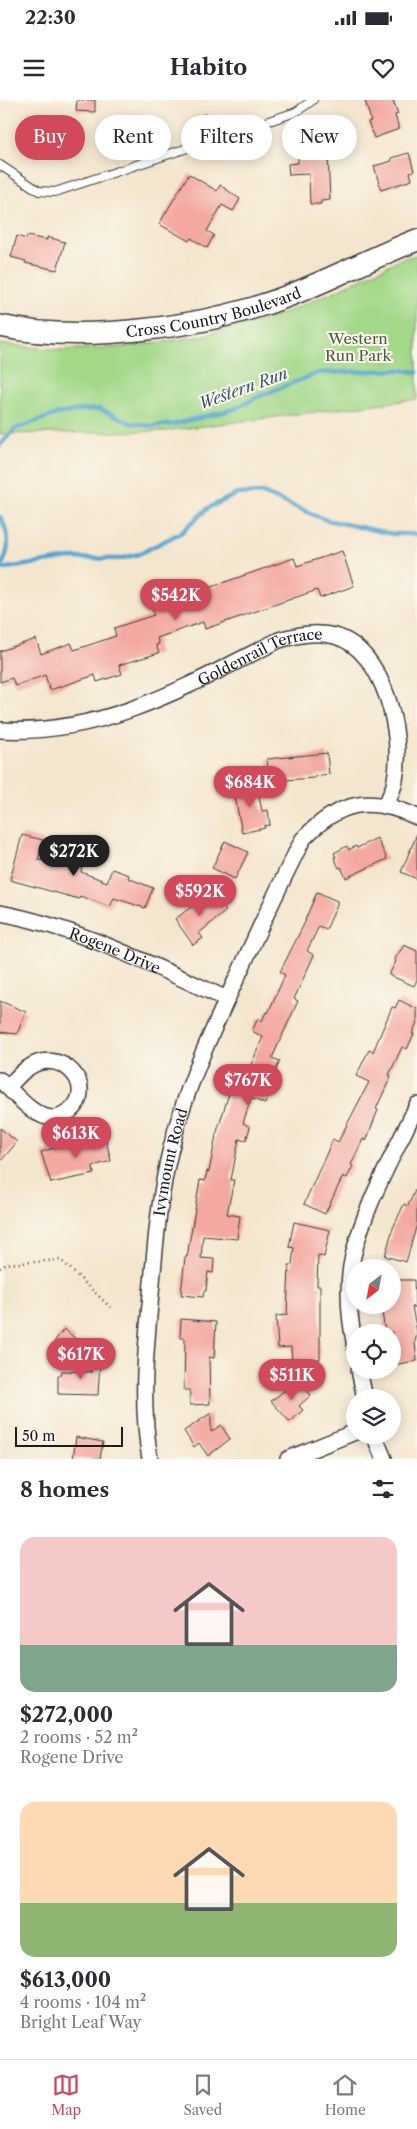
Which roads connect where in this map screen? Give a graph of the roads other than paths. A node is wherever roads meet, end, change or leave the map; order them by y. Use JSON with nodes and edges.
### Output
{"nodes":[{"id":1,"x":313,"y":100,"type":"edge"},
{"id":2,"x":0,"y":165,"type":"edge"},
{"id":3,"x":417,"y":240,"type":"edge"},
{"id":4,"x":0,"y":326,"type":"edge"},
{"id":5,"x":0,"y":730,"type":"edge"},
{"id":6,"x":386,"y":805,"type":"junction"},
{"id":7,"x":417,"y":817,"type":"edge"},
{"id":8,"x":0,"y":913,"type":"edge"},
{"id":9,"x":227,"y":998,"type":"junction"},
{"id":10,"x":4,"y":1084,"type":"edge"},
{"id":11,"x":417,"y":1105,"type":"edge"},
{"id":12,"x":352,"y":1324,"type":"edge"},
{"id":13,"x":346,"y":1436,"type":"edge"},
{"id":14,"x":378,"y":1444,"type":"edge"},
{"id":15,"x":150,"y":1459,"type":"edge"},
{"id":16,"x":288,"y":1459,"type":"edge"},
{"id":17,"x":384,"y":1459,"type":"edge"}],
"edges":[{"from":1,"to":2,"type":"lane"},
{"from":3,"to":4,"type":"main road","name":"Cross Country Boulevard"},
{"from":5,"to":6,"type":"street","name":"Goldenrail Terrace"},
{"from":6,"to":7,"type":"street","name":"Ivymount Road"},
{"from":6,"to":9,"type":"street","name":"Ivymount Road"},
{"from":8,"to":9,"type":"street","name":"Rogene Drive"},
{"from":9,"to":15,"type":"street","name":"Ivymount Road"},
{"from":10,"to":10,"type":"street"},
{"from":11,"to":12,"type":"street"},
{"from":13,"to":16,"type":"street"},
{"from":14,"to":17,"type":"street"}]}
